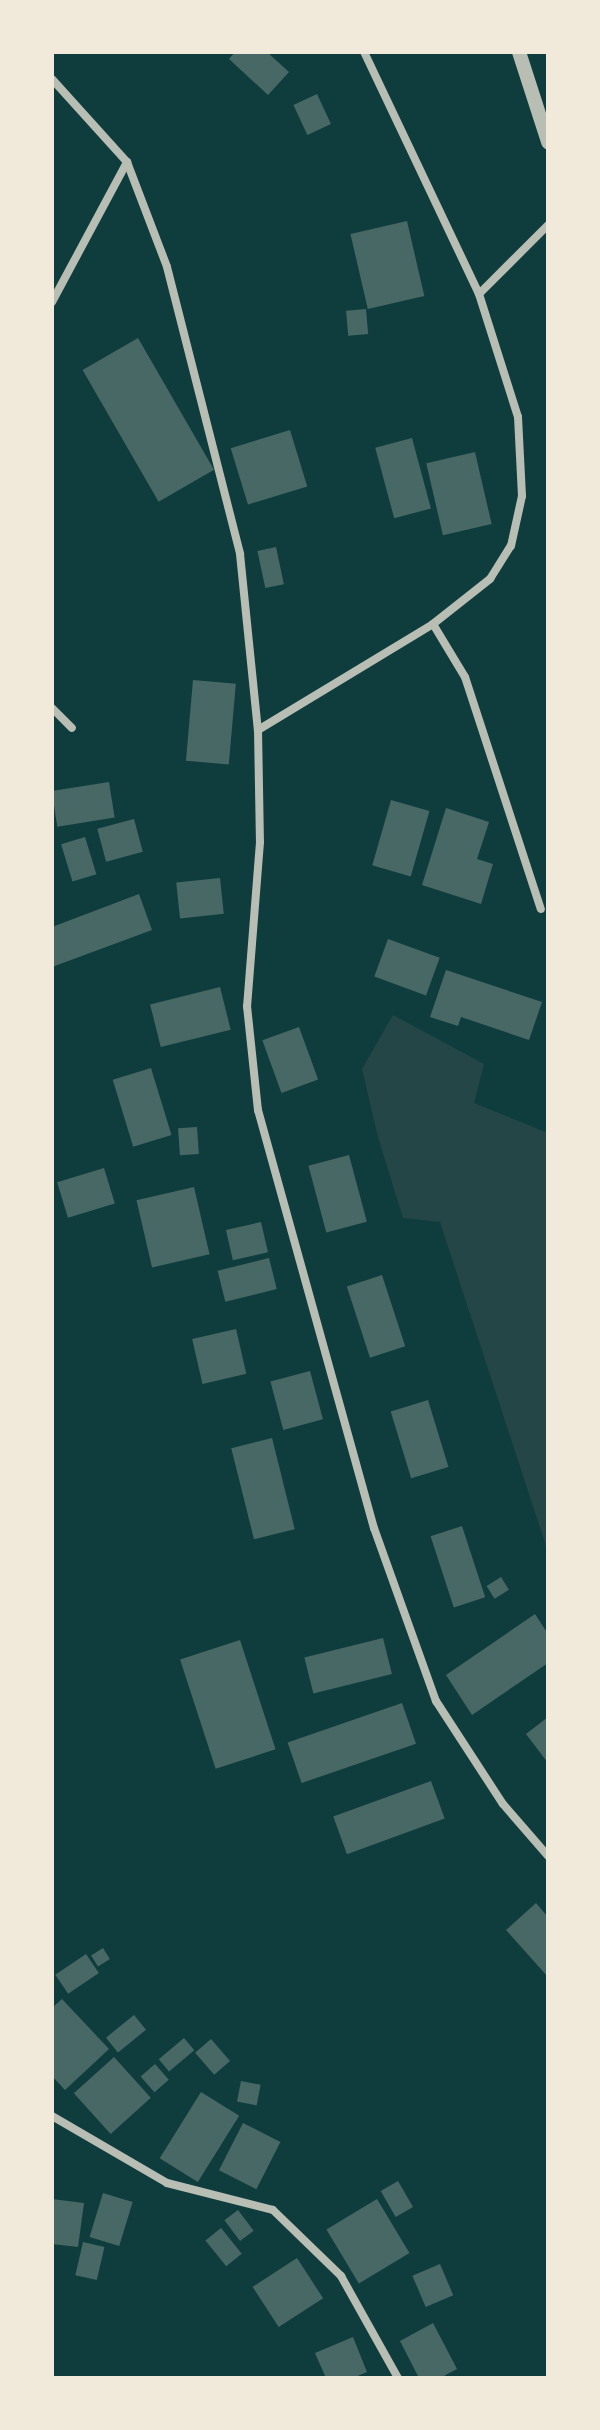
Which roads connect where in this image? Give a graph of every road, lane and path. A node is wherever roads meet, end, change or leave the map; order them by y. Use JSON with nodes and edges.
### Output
{"nodes":[{"id":1,"x":364,"y":52,"type":"edge"},
{"id":2,"x":519,"y":52,"type":"edge"},
{"id":3,"x":52,"y":79,"type":"edge"},
{"id":4,"x":548,"y":142,"type":"edge"},
{"id":5,"x":127,"y":162,"type":"junction"},
{"id":6,"x":548,"y":225,"type":"edge"},
{"id":7,"x":479,"y":294,"type":"junction"},
{"id":8,"x":52,"y":302,"type":"edge"},
{"id":9,"x":433,"y":624,"type":"junction"},
{"id":10,"x":52,"y":708,"type":"edge"},
{"id":11,"x":72,"y":728,"type":"dead end"},
{"id":12,"x":258,"y":730,"type":"junction"},
{"id":13,"x":541,"y":909,"type":"dead end"},
{"id":14,"x":548,"y":1856,"type":"edge"},
{"id":15,"x":52,"y":2116,"type":"edge"},
{"id":16,"x":398,"y":2378,"type":"edge"}],
"edges":[{"from":1,"to":7,"type":"street"},
{"from":2,"to":4,"type":"street"},
{"from":3,"to":5,"type":"street"},
{"from":5,"to":8,"type":"street"},
{"from":5,"to":12,"type":"street"},
{"from":6,"to":7,"type":"street"},
{"from":7,"to":9,"type":"street"},
{"from":9,"to":12,"type":"street"},
{"from":9,"to":13,"type":"street"},
{"from":10,"to":11,"type":"street"},
{"from":12,"to":14,"type":"street"},
{"from":15,"to":16,"type":"street"}]}
